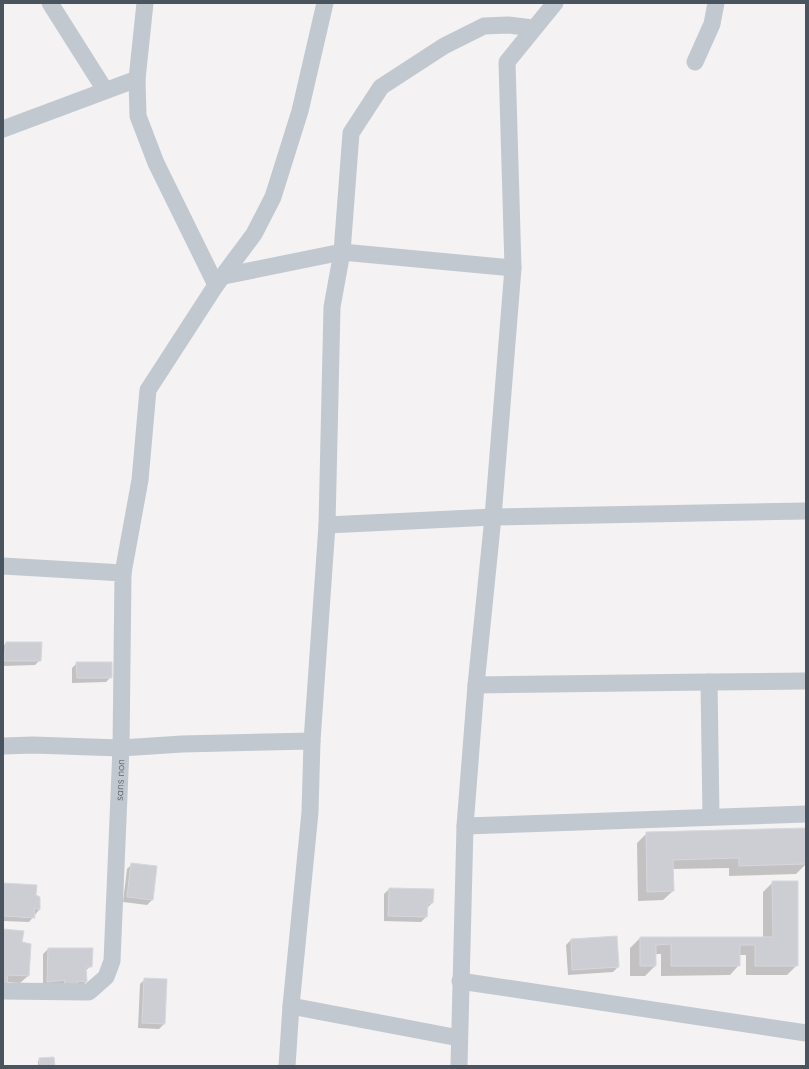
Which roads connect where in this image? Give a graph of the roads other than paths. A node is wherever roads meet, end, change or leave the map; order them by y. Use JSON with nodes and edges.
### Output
{"nodes":[{"id":1,"x":50,"y":3,"type":"edge"},
{"id":2,"x":145,"y":3,"type":"edge"},
{"id":3,"x":325,"y":3,"type":"edge"},
{"id":4,"x":555,"y":3,"type":"edge"},
{"id":5,"x":716,"y":3,"type":"edge"},
{"id":6,"x":533,"y":28,"type":"junction"},
{"id":7,"x":695,"y":62,"type":"dead end"},
{"id":8,"x":137,"y":78,"type":"junction"},
{"id":9,"x":105,"y":90,"type":"junction"},
{"id":10,"x":3,"y":129,"type":"edge"},
{"id":11,"x":342,"y":252,"type":"junction"},
{"id":12,"x":513,"y":268,"type":"junction"},
{"id":13,"x":220,"y":281,"type":"junction"},
{"id":14,"x":806,"y":511,"type":"edge"},
{"id":15,"x":493,"y":517,"type":"junction"},
{"id":16,"x":327,"y":525,"type":"junction"},
{"id":17,"x":3,"y":566,"type":"edge"},
{"id":18,"x":123,"y":573,"type":"junction"},
{"id":19,"x":806,"y":681,"type":"edge"},
{"id":20,"x":709,"y":682,"type":"junction"},
{"id":21,"x":476,"y":685,"type":"junction"},
{"id":22,"x":312,"y":741,"type":"junction"},
{"id":23,"x":3,"y":746,"type":"edge"},
{"id":24,"x":122,"y":748,"type":"junction"},
{"id":25,"x":806,"y":814,"type":"edge"},
{"id":26,"x":711,"y":816,"type":"junction"},
{"id":27,"x":465,"y":826,"type":"junction"},
{"id":28,"x":460,"y":981,"type":"junction"},
{"id":29,"x":3,"y":991,"type":"edge"},
{"id":30,"x":291,"y":1006,"type":"junction"},
{"id":31,"x":806,"y":1033,"type":"edge"},
{"id":32,"x":460,"y":1038,"type":"junction"},
{"id":33,"x":287,"y":1066,"type":"edge"},
{"id":34,"x":459,"y":1066,"type":"edge"}],
"edges":[{"from":1,"to":9,"type":"street"},
{"from":2,"to":8,"type":"street"},
{"from":3,"to":13,"type":"street"},
{"from":4,"to":6,"type":"street"},
{"from":5,"to":7,"type":"street"},
{"from":6,"to":11,"type":"street"},
{"from":6,"to":12,"type":"street"},
{"from":8,"to":9,"type":"street"},
{"from":8,"to":13,"type":"street"},
{"from":9,"to":10,"type":"street"},
{"from":11,"to":12,"type":"street"},
{"from":11,"to":13,"type":"street"},
{"from":11,"to":16,"type":"street"},
{"from":12,"to":15,"type":"street"},
{"from":13,"to":18,"type":"street"},
{"from":14,"to":15,"type":"street"},
{"from":15,"to":16,"type":"street"},
{"from":15,"to":21,"type":"street"},
{"from":16,"to":22,"type":"street"},
{"from":17,"to":18,"type":"street"},
{"from":18,"to":24,"type":"street"},
{"from":19,"to":20,"type":"street"},
{"from":20,"to":21,"type":"street"},
{"from":20,"to":26,"type":"street"},
{"from":21,"to":27,"type":"street"},
{"from":22,"to":24,"type":"street","name":"sans non"},
{"from":22,"to":30,"type":"street"},
{"from":23,"to":24,"type":"street"},
{"from":24,"to":29,"type":"street","name":"sans non"},
{"from":25,"to":26,"type":"street"},
{"from":26,"to":27,"type":"street"},
{"from":27,"to":28,"type":"street"},
{"from":28,"to":31,"type":"street"},
{"from":28,"to":32,"type":"street"},
{"from":30,"to":32,"type":"street"},
{"from":30,"to":33,"type":"street"},
{"from":32,"to":34,"type":"street"}]}
